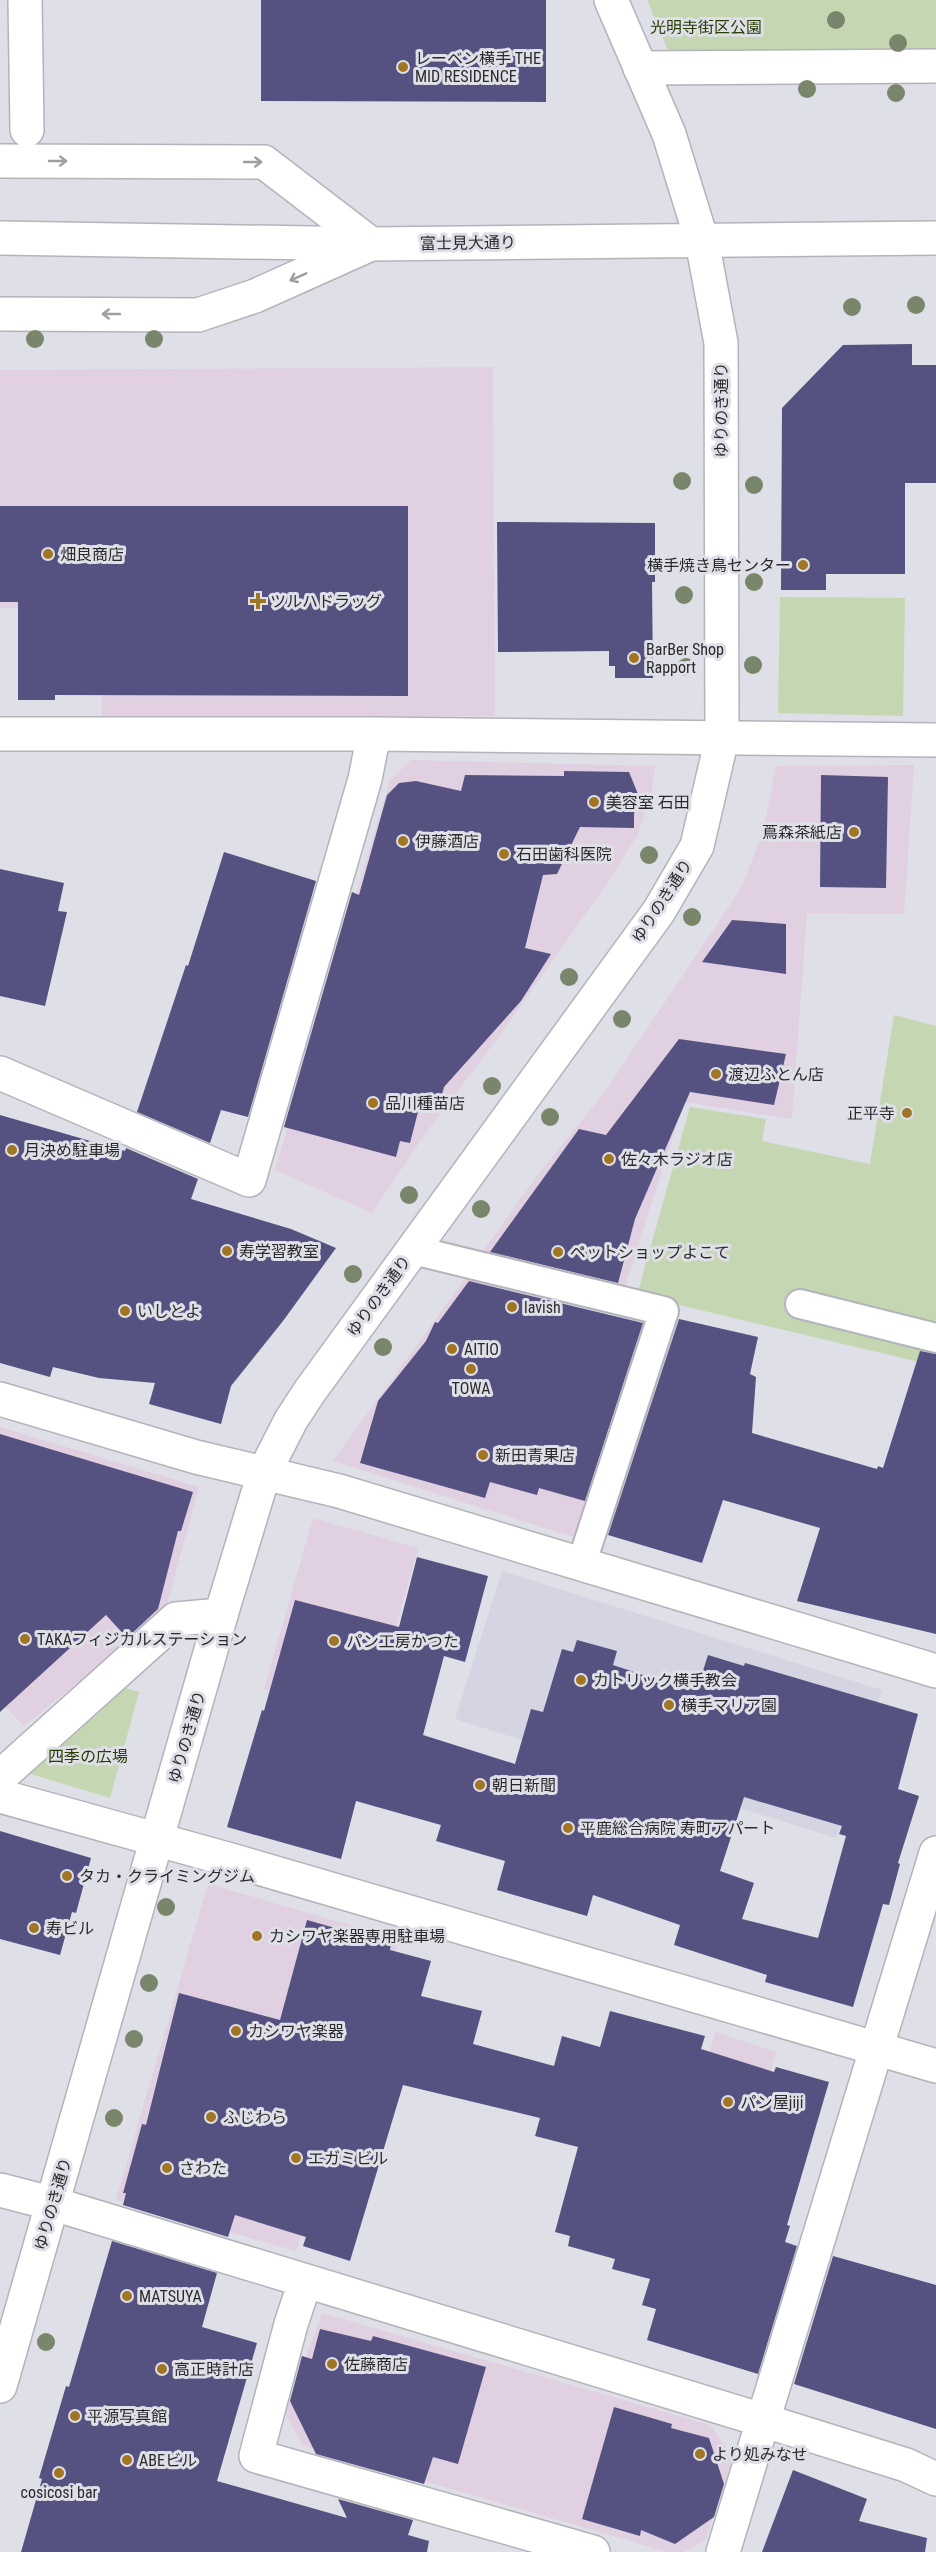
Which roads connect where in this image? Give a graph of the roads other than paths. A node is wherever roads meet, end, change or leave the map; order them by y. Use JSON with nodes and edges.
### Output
{"nodes":[{"id":1,"x":25,"y":0,"type":"edge"},
{"id":2,"x":611,"y":0,"type":"edge"},
{"id":3,"x":936,"y":66,"type":"edge"},
{"id":4,"x":640,"y":68,"type":"junction"},
{"id":5,"x":27,"y":130,"type":"dead end"},
{"id":6,"x":0,"y":161,"type":"edge"},
{"id":7,"x":0,"y":238,"type":"edge"},
{"id":8,"x":936,"y":238,"type":"edge"},
{"id":9,"x":702,"y":241,"type":"junction"},
{"id":10,"x":371,"y":244,"type":"junction"},
{"id":11,"x":0,"y":314,"type":"edge"},
{"id":12,"x":0,"y":734,"type":"edge"},
{"id":13,"x":374,"y":734,"type":"junction"},
{"id":14,"x":722,"y":738,"type":"junction"},
{"id":15,"x":936,"y":740,"type":"edge"},
{"id":16,"x":0,"y":1073,"type":"edge"},
{"id":17,"x":413,"y":1250,"type":"junction"},
{"id":18,"x":800,"y":1304,"type":"dead end"},
{"id":19,"x":936,"y":1338,"type":"edge"},
{"id":20,"x":0,"y":1398,"type":"edge"},
{"id":21,"x":264,"y":1473,"type":"junction"},
{"id":22,"x":581,"y":1565,"type":"junction"},
{"id":23,"x":221,"y":1615,"type":"junction"},
{"id":24,"x":936,"y":1671,"type":"edge"},
{"id":25,"x":0,"y":1777,"type":"edge"},
{"id":26,"x":0,"y":1796,"type":"edge"},
{"id":27,"x":158,"y":1841,"type":"junction"},
{"id":28,"x":936,"y":1853,"type":"edge"},
{"id":29,"x":877,"y":2048,"type":"junction"},
{"id":30,"x":936,"y":2066,"type":"edge"},
{"id":31,"x":0,"y":2190,"type":"edge"},
{"id":32,"x":54,"y":2204,"type":"junction"},
{"id":33,"x":305,"y":2282,"type":"junction"},
{"id":34,"x":0,"y":2386,"type":"edge"},
{"id":35,"x":762,"y":2420,"type":"junction"},
{"id":36,"x":936,"y":2479,"type":"edge"},
{"id":37,"x":593,"y":2552,"type":"edge"},
{"id":38,"x":723,"y":2552,"type":"edge"}],
"edges":[{"from":1,"to":5,"type":"street"},
{"from":2,"to":4,"type":"street","name":"ゆりのき通り"},
{"from":3,"to":4,"type":"street"},
{"from":4,"to":9,"type":"street","name":"ゆりのき通り"},
{"from":6,"to":10,"type":"street","one_way":true},
{"from":7,"to":10,"type":"street","name":"富士見大通り"},
{"from":8,"to":9,"type":"street","name":"富士見大通り"},
{"from":9,"to":10,"type":"street","name":"富士見大通り"},
{"from":9,"to":14,"type":"street","name":"ゆりのき通り"},
{"from":10,"to":11,"type":"street","one_way":true},
{"from":12,"to":13,"type":"street"},
{"from":13,"to":14,"type":"street"},
{"from":13,"to":16,"type":"street"},
{"from":14,"to":15,"type":"street"},
{"from":14,"to":17,"type":"street","name":"ゆりのき通り"},
{"from":17,"to":21,"type":"street","name":"ゆりのき通り"},
{"from":17,"to":22,"type":"lane"},
{"from":18,"to":19,"type":"lane"},
{"from":20,"to":21,"type":"street"},
{"from":21,"to":22,"type":"street"},
{"from":21,"to":23,"type":"street","name":"ゆりのき通り"},
{"from":22,"to":24,"type":"street"},
{"from":23,"to":25,"type":"street"},
{"from":23,"to":27,"type":"street","name":"ゆりのき通り"},
{"from":26,"to":27,"type":"street"},
{"from":27,"to":29,"type":"street"},
{"from":27,"to":32,"type":"street","name":"ゆりのき通り"},
{"from":28,"to":29,"type":"street"},
{"from":29,"to":30,"type":"street"},
{"from":29,"to":35,"type":"street"},
{"from":31,"to":32,"type":"street"},
{"from":32,"to":33,"type":"street"},
{"from":32,"to":34,"type":"street","name":"ゆりのき通り"},
{"from":33,"to":35,"type":"street"},
{"from":33,"to":37,"type":"street"},
{"from":35,"to":36,"type":"street"},
{"from":35,"to":38,"type":"street"}]}
